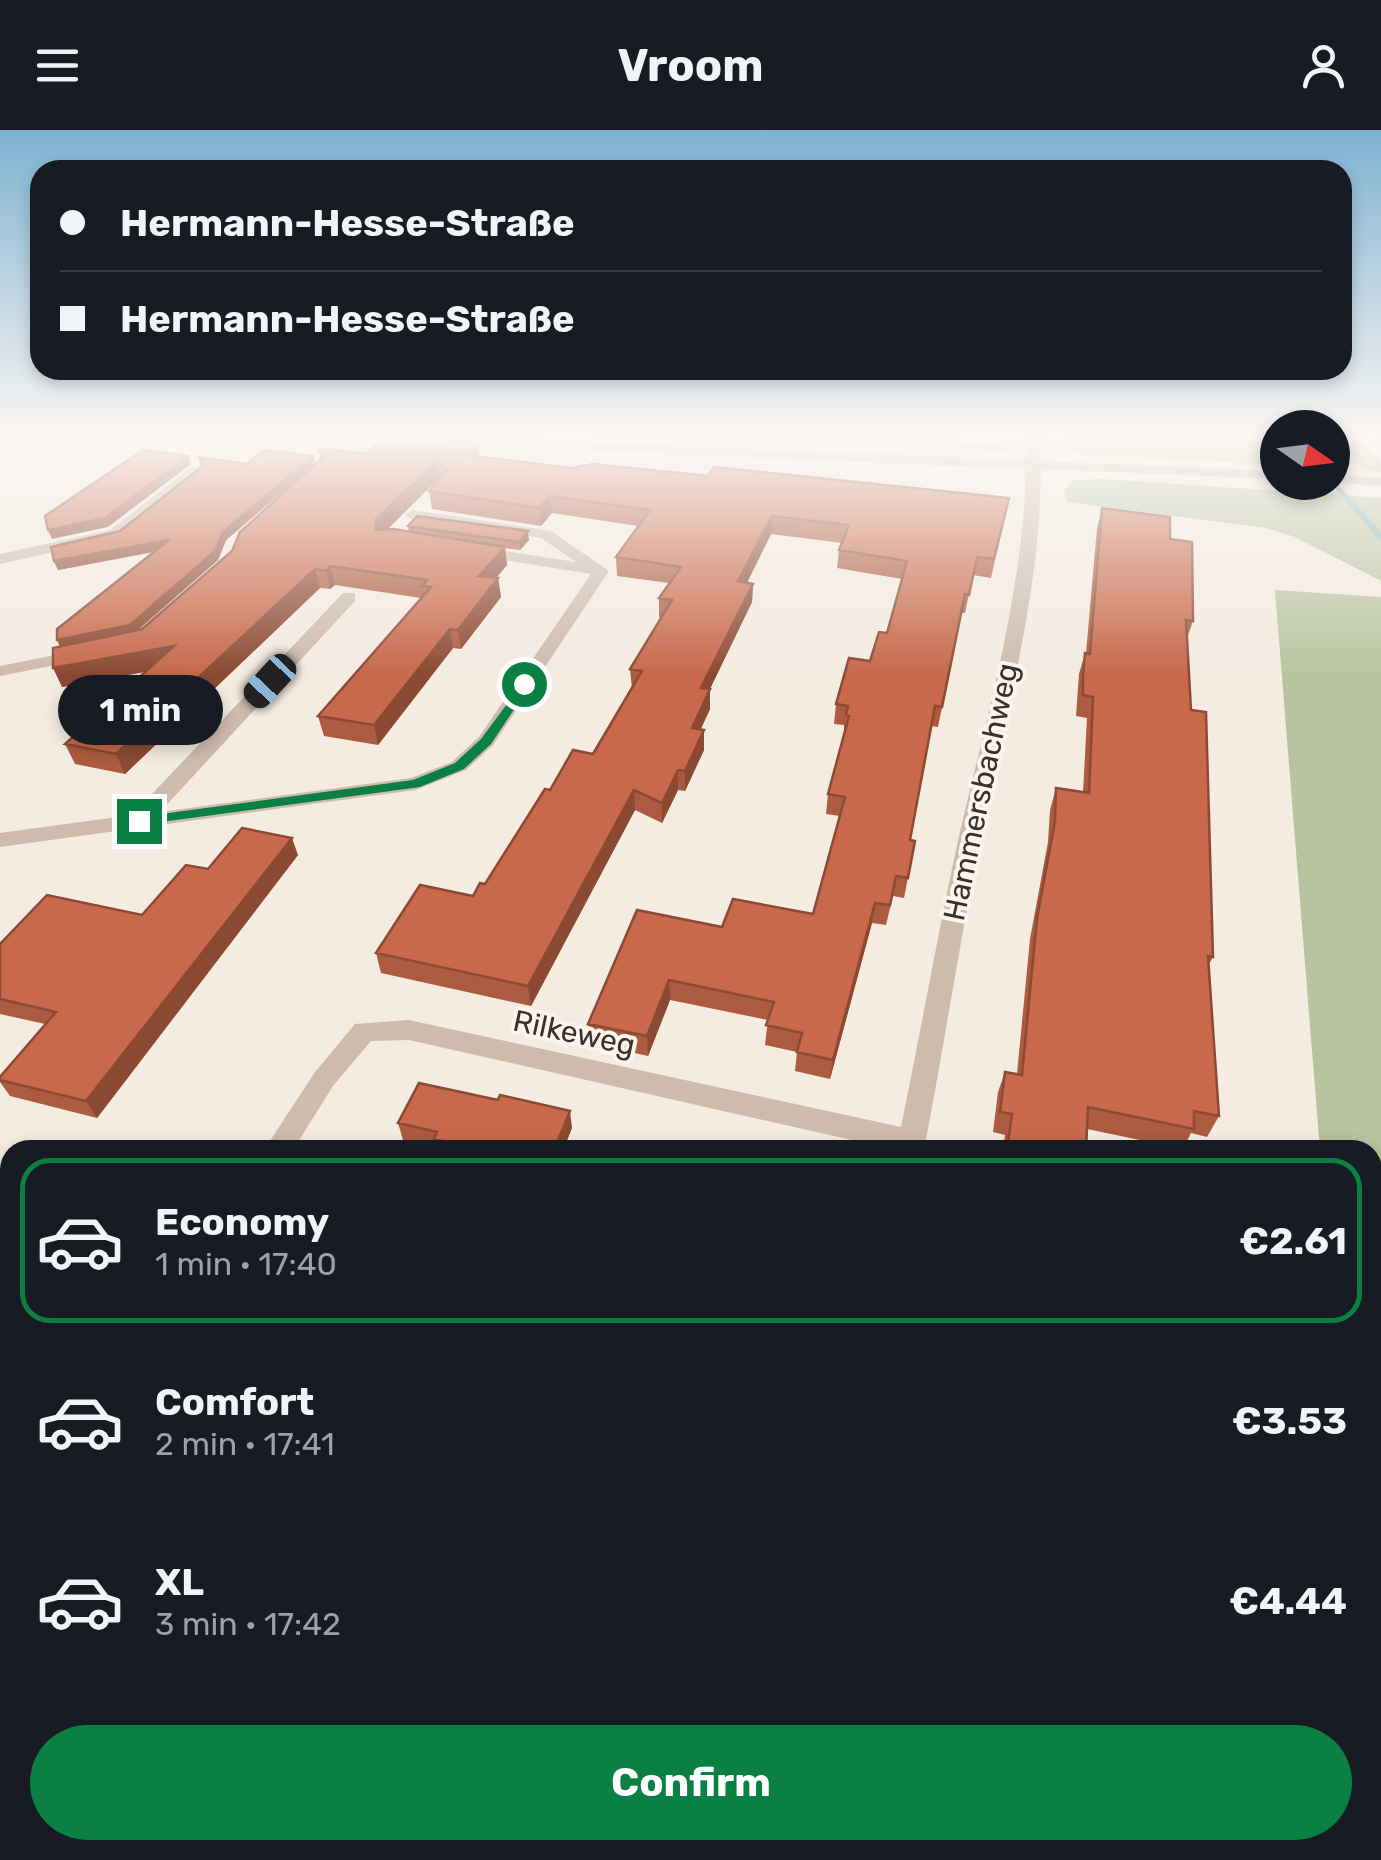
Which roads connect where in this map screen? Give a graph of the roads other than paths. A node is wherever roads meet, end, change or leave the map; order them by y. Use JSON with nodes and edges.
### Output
{"nodes":[{"id":1,"x":141,"y":514,"type":"edge"},
{"id":2,"x":1033,"y":514,"type":"edge"},
{"id":3,"x":414,"y":516,"type":"joint"},
{"id":4,"x":400,"y":529,"type":"edge"},
{"id":5,"x":462,"y":550,"type":"edge"},
{"id":6,"x":0,"y":559,"type":"edge"},
{"id":7,"x":601,"y":571,"type":"junction"},
{"id":8,"x":349,"y":596,"type":"edge"},
{"id":9,"x":0,"y":648,"type":"edge"},
{"id":10,"x":103,"y":650,"type":"edge"},
{"id":11,"x":0,"y":674,"type":"edge"},
{"id":12,"x":139,"y":821,"type":"junction"},
{"id":13,"x":0,"y":840,"type":"edge"},
{"id":14,"x":285,"y":1140,"type":"edge"},
{"id":15,"x":889,"y":1140,"type":"edge"},
{"id":16,"x":912,"y":1140,"type":"edge"}],
"edges":[{"from":1,"to":6,"type":"street"},
{"from":2,"to":16,"type":"street","name":"Hammersbachweg"},
{"from":3,"to":4,"type":"street"},
{"from":3,"to":7,"type":"street"},
{"from":5,"to":7,"type":"street"},
{"from":7,"to":12,"type":"street"},
{"from":8,"to":12,"type":"street"},
{"from":9,"to":11,"type":"street"},
{"from":10,"to":11,"type":"street"},
{"from":12,"to":13,"type":"street"},
{"from":14,"to":15,"type":"street","name":"Rilkeweg"}]}
